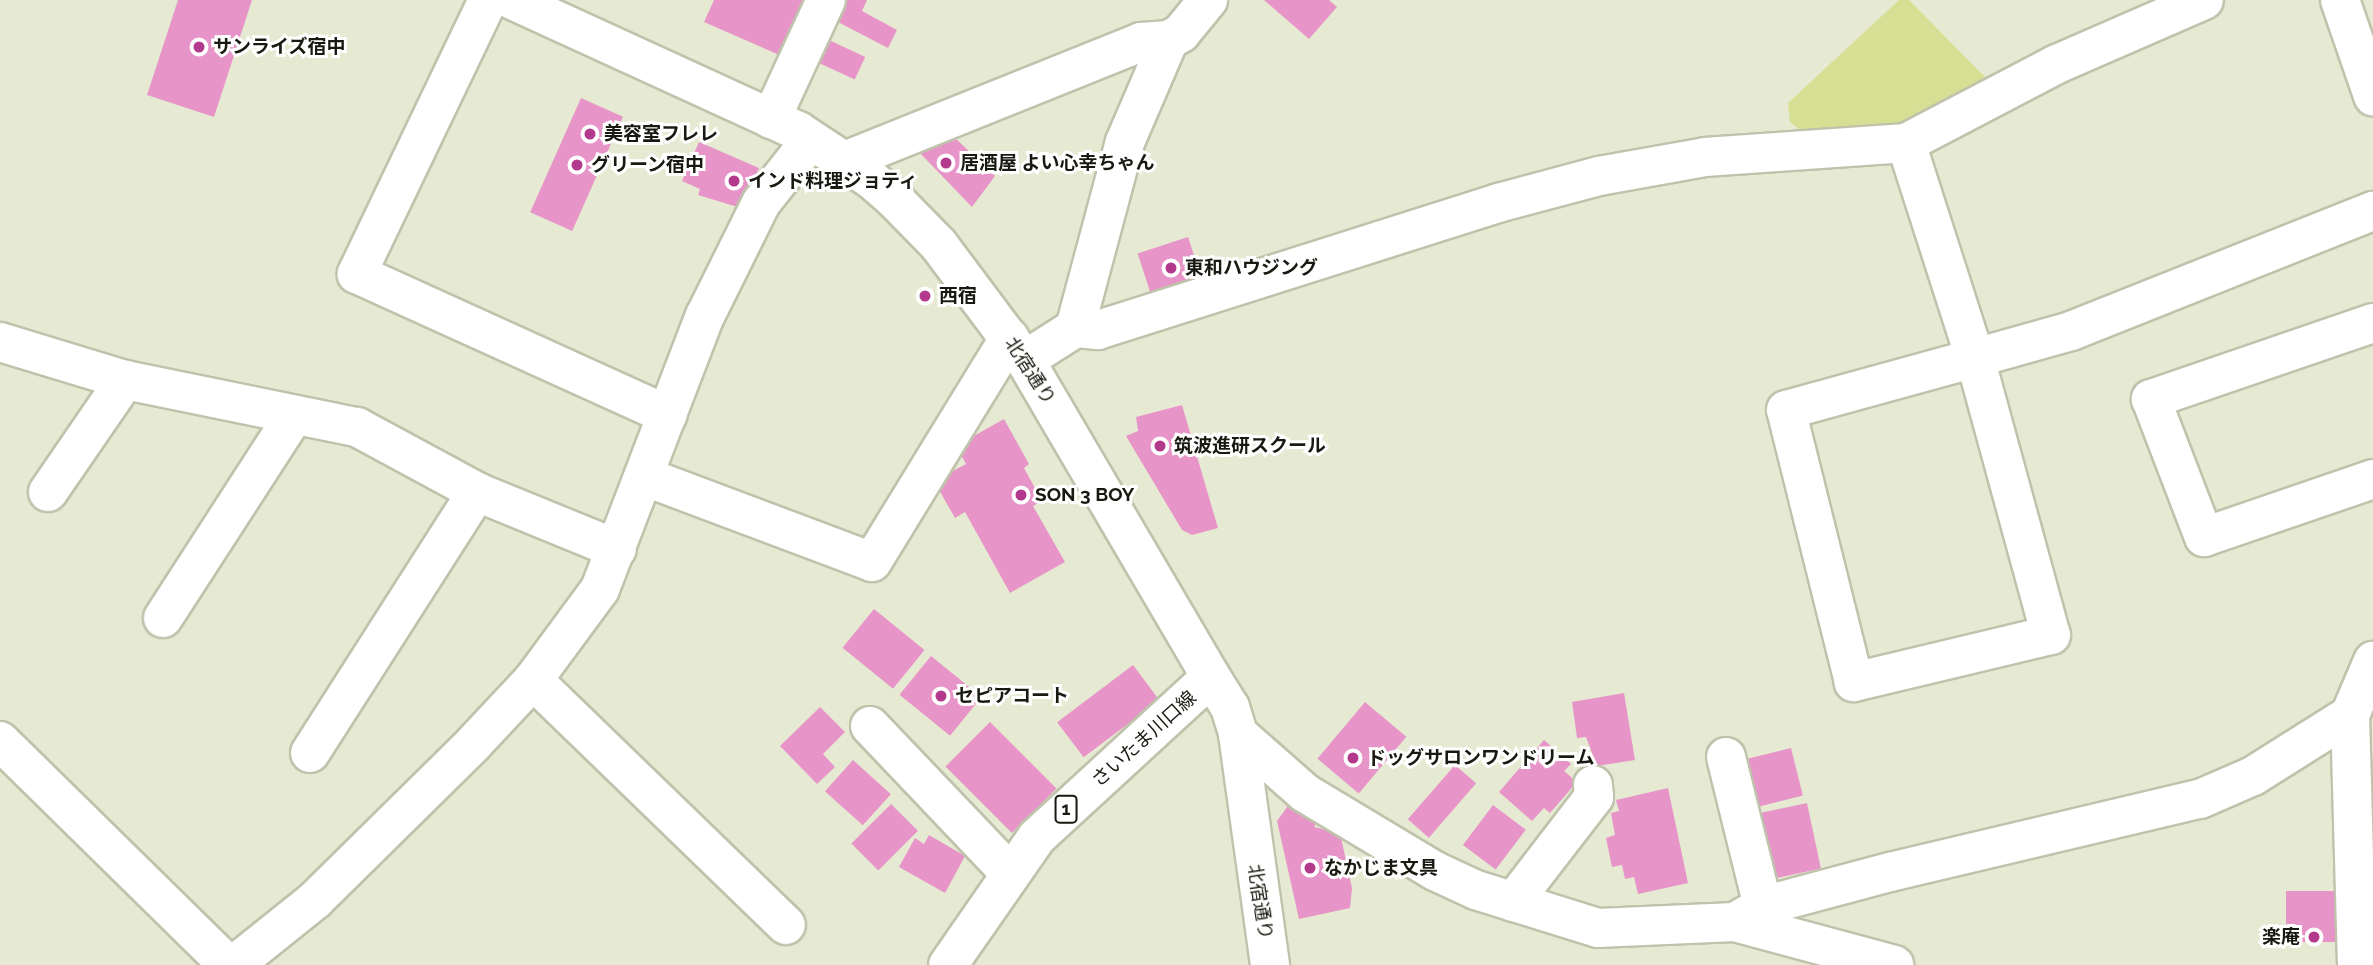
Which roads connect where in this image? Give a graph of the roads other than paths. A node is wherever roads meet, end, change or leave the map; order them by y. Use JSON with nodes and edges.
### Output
{"nodes":[{"id":1,"x":488,"y":0,"type":"edge"},
{"id":2,"x":512,"y":0,"type":"edge"},
{"id":3,"x":826,"y":0,"type":"edge"},
{"id":4,"x":1208,"y":0,"type":"edge"},
{"id":5,"x":2204,"y":0,"type":"edge"},
{"id":6,"x":2340,"y":0,"type":"edge"},
{"id":7,"x":1168,"y":40,"type":"junction"},
{"id":8,"x":2373,"y":96,"type":"edge"},
{"id":9,"x":771,"y":119,"type":"junction"},
{"id":10,"x":811,"y":140,"type":"junction"},
{"id":11,"x":1906,"y":143,"type":"junction"},
{"id":12,"x":845,"y":161,"type":"junction"},
{"id":13,"x":2373,"y":211,"type":"edge"},
{"id":14,"x":2373,"y":323,"type":"edge"},
{"id":15,"x":1075,"y":328,"type":"junction"},
{"id":16,"x":0,"y":342,"type":"edge"},
{"id":17,"x":1017,"y":349,"type":"junction"},
{"id":18,"x":1975,"y":358,"type":"junction"},
{"id":19,"x":125,"y":380,"type":"junction"},
{"id":20,"x":668,"y":415,"type":"junction"},
{"id":21,"x":293,"y":417,"type":"junction"},
{"id":22,"x":646,"y":477,"type":"junction"},
{"id":23,"x":2373,"y":480,"type":"edge"},
{"id":24,"x":48,"y":492,"type":"dead end"},
{"id":25,"x":477,"y":492,"type":"junction"},
{"id":26,"x":617,"y":549,"type":"junction"},
{"id":27,"x":163,"y":618,"type":"dead end"},
{"id":28,"x":2373,"y":661,"type":"edge"},
{"id":29,"x":1211,"y":677,"type":"junction"},
{"id":30,"x":533,"y":680,"type":"junction"},
{"id":31,"x":2350,"y":715,"type":"junction"},
{"id":32,"x":870,"y":726,"type":"dead end"},
{"id":33,"x":1238,"y":734,"type":"junction"},
{"id":34,"x":0,"y":741,"type":"edge"},
{"id":35,"x":310,"y":753,"type":"dead end"},
{"id":36,"x":1726,"y":757,"type":"dead end"},
{"id":37,"x":1594,"y":785,"type":"dead end"},
{"id":38,"x":1009,"y":872,"type":"junction"},
{"id":39,"x":1513,"y":902,"type":"junction"},
{"id":40,"x":1749,"y":914,"type":"junction"},
{"id":41,"x":786,"y":925,"type":"dead end"},
{"id":42,"x":228,"y":965,"type":"edge"},
{"id":43,"x":234,"y":965,"type":"edge"},
{"id":44,"x":948,"y":965,"type":"edge"},
{"id":45,"x":1270,"y":965,"type":"edge"},
{"id":46,"x":1894,"y":965,"type":"edge"},
{"id":47,"x":2357,"y":965,"type":"edge"}],
"edges":[{"from":1,"to":20,"type":"street"},
{"from":2,"to":9,"type":"street","name":"北宿通り"},
{"from":3,"to":9,"type":"street"},
{"from":4,"to":7,"type":"street"},
{"from":5,"to":11,"type":"street"},
{"from":6,"to":8,"type":"street"},
{"from":7,"to":12,"type":"street"},
{"from":7,"to":15,"type":"street"},
{"from":9,"to":10,"type":"street","name":"北宿通り"},
{"from":10,"to":12,"type":"street","name":"北宿通り"},
{"from":10,"to":20,"type":"street"},
{"from":11,"to":15,"type":"street"},
{"from":11,"to":18,"type":"street"},
{"from":12,"to":17,"type":"street","name":"北宿通り"},
{"from":13,"to":18,"type":"street"},
{"from":14,"to":23,"type":"street"},
{"from":15,"to":17,"type":"street"},
{"from":16,"to":19,"type":"street"},
{"from":17,"to":22,"type":"street"},
{"from":17,"to":29,"type":"street","name":"北宿通り"},
{"from":18,"to":18,"type":"street"},
{"from":19,"to":21,"type":"street"},
{"from":19,"to":24,"type":"street"},
{"from":20,"to":22,"type":"street"},
{"from":21,"to":25,"type":"street"},
{"from":21,"to":27,"type":"street"},
{"from":22,"to":26,"type":"street"},
{"from":25,"to":26,"type":"street"},
{"from":25,"to":35,"type":"street"},
{"from":26,"to":30,"type":"street"},
{"from":28,"to":31,"type":"street"},
{"from":29,"to":33,"type":"street","name":"北宿通り"},
{"from":29,"to":38,"type":"street","name":"さいたま川口線","number":"1"},
{"from":30,"to":41,"type":"street"},
{"from":30,"to":43,"type":"street"},
{"from":31,"to":40,"type":"street"},
{"from":31,"to":47,"type":"street"},
{"from":32,"to":38,"type":"street"},
{"from":33,"to":39,"type":"street"},
{"from":33,"to":45,"type":"street","name":"北宿通り"},
{"from":34,"to":42,"type":"street"},
{"from":36,"to":40,"type":"street"},
{"from":37,"to":39,"type":"street"},
{"from":38,"to":44,"type":"street","name":"さいたま川口線","number":"1"},
{"from":39,"to":40,"type":"street"},
{"from":40,"to":46,"type":"street"}]}
